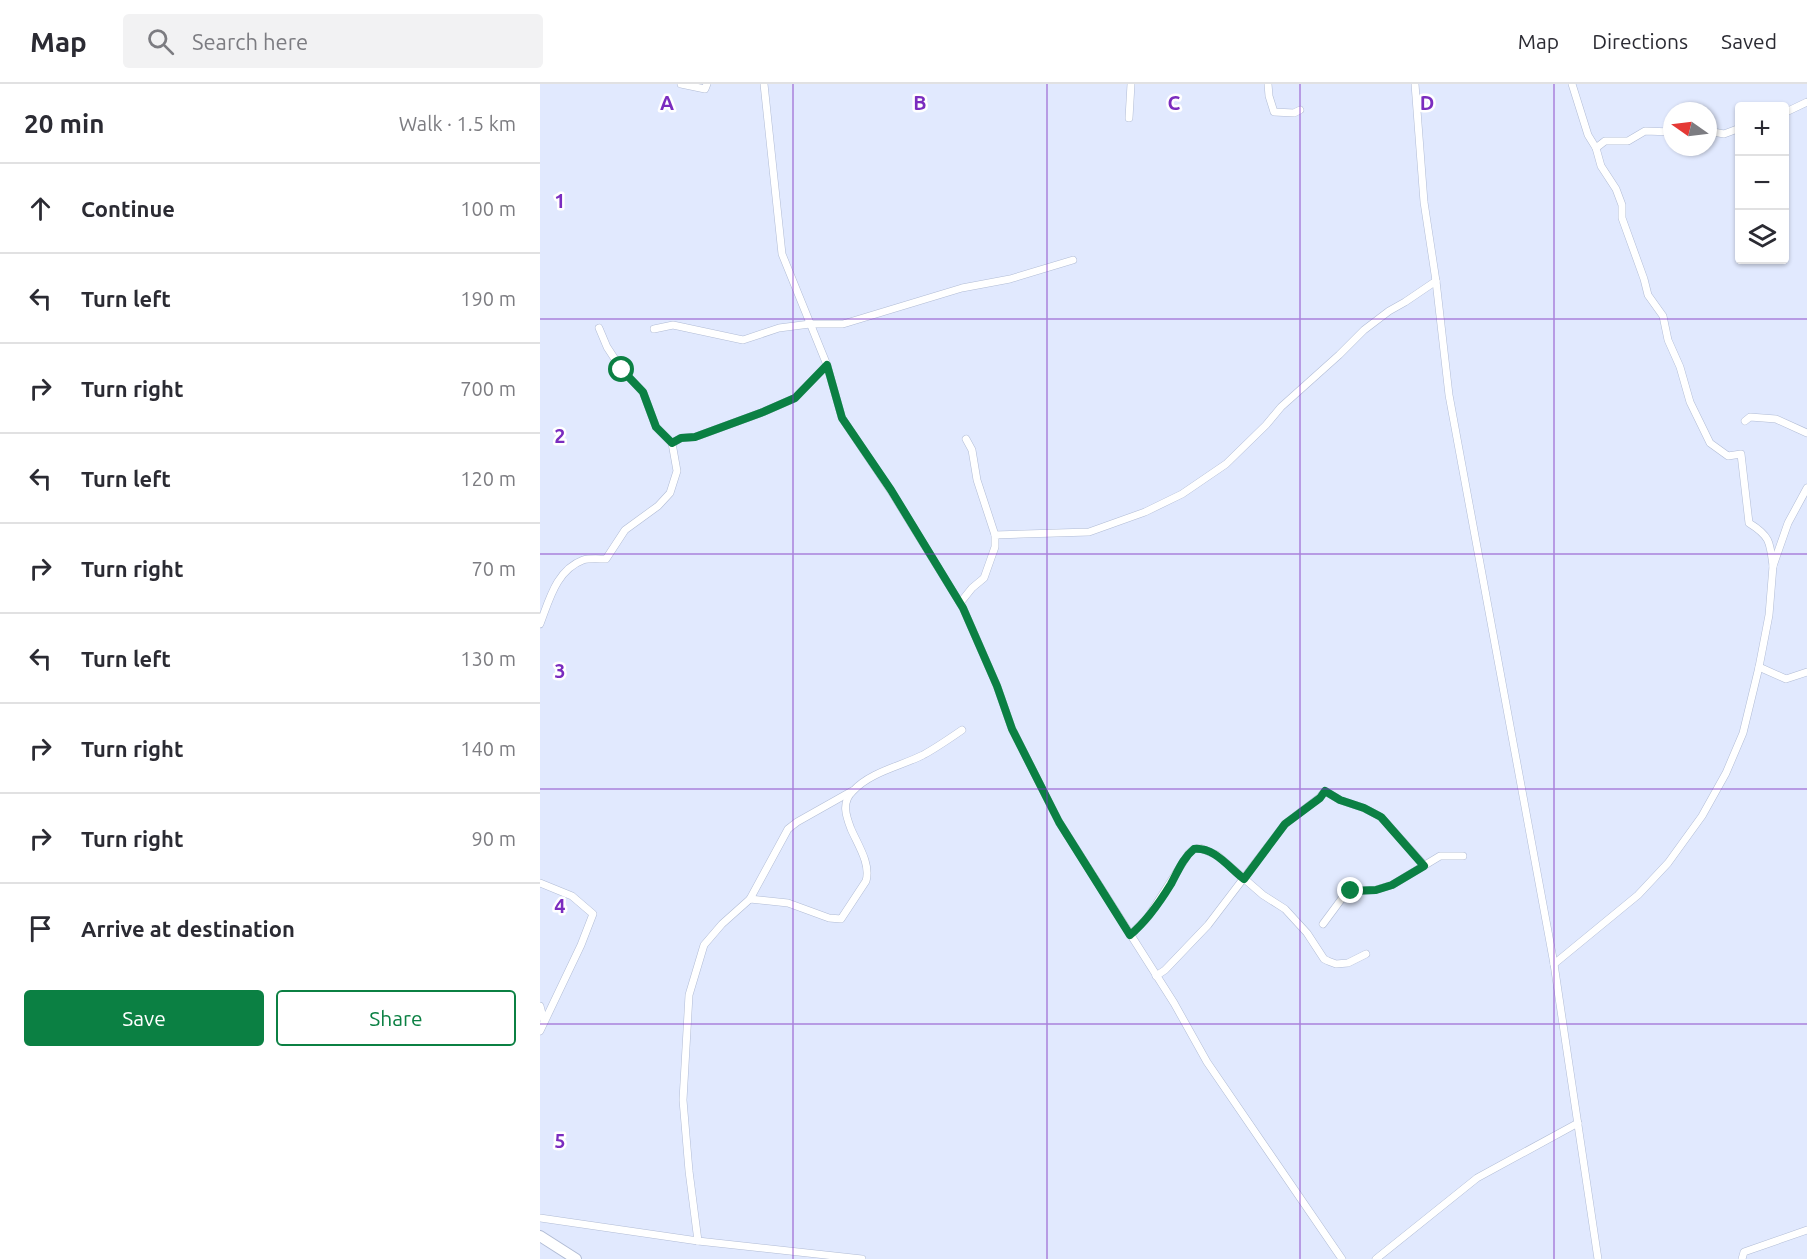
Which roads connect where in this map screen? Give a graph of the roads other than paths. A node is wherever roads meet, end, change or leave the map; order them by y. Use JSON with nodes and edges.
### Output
{"nodes":[{"id":1,"x":681,"y":84,"type":"edge"},
{"id":2,"x":708,"y":84,"type":"edge"},
{"id":3,"x":764,"y":84,"type":"edge"},
{"id":4,"x":1131,"y":84,"type":"edge"},
{"id":5,"x":1268,"y":84,"type":"edge"},
{"id":6,"x":1415,"y":84,"type":"edge"},
{"id":7,"x":1572,"y":84,"type":"edge"},
{"id":8,"x":1807,"y":102,"type":"edge"},
{"id":9,"x":1300,"y":110,"type":"dead end"},
{"id":10,"x":1789,"y":111,"type":"edge"},
{"id":11,"x":1129,"y":118,"type":"dead end"},
{"id":12,"x":1735,"y":130,"type":"edge"},
{"id":13,"x":1663,"y":131,"type":"edge"},
{"id":14,"x":1717,"y":133,"type":"edge"},
{"id":15,"x":1596,"y":148,"type":"junction"},
{"id":16,"x":1073,"y":260,"type":"dead end"},
{"id":17,"x":1436,"y":281,"type":"junction"},
{"id":18,"x":810,"y":324,"type":"junction"},
{"id":19,"x":599,"y":328,"type":"dead end"},
{"id":20,"x":654,"y":329,"type":"dead end"},
{"id":21,"x":827,"y":365,"type":"junction"},
{"id":22,"x":1745,"y":421,"type":"dead end"},
{"id":23,"x":1807,"y":433,"type":"edge"},
{"id":24,"x":966,"y":439,"type":"dead end"},
{"id":25,"x":672,"y":443,"type":"junction"},
{"id":26,"x":1807,"y":488,"type":"edge"},
{"id":27,"x":995,"y":535,"type":"junction"},
{"id":28,"x":1773,"y":566,"type":"junction"},
{"id":29,"x":960,"y":603,"type":"junction"},
{"id":30,"x":540,"y":624,"type":"edge"},
{"id":31,"x":1760,"y":667,"type":"junction"},
{"id":32,"x":1807,"y":672,"type":"edge"},
{"id":33,"x":962,"y":730,"type":"dead end"},
{"id":34,"x":852,"y":791,"type":"junction"},
{"id":35,"x":1463,"y":856,"type":"dead end"},
{"id":36,"x":1424,"y":866,"type":"junction"},
{"id":37,"x":1244,"y":879,"type":"junction"},
{"id":38,"x":540,"y":883,"type":"edge"},
{"id":39,"x":750,"y":900,"type":"junction"},
{"id":40,"x":1323,"y":924,"type":"dead end"},
{"id":41,"x":1130,"y":935,"type":"junction"},
{"id":42,"x":1366,"y":954,"type":"dead end"},
{"id":43,"x":1554,"y":964,"type":"junction"},
{"id":44,"x":1156,"y":976,"type":"junction"},
{"id":45,"x":540,"y":1006,"type":"edge"},
{"id":46,"x":544,"y":1022,"type":"junction"},
{"id":47,"x":540,"y":1031,"type":"edge"},
{"id":48,"x":1578,"y":1123,"type":"junction"},
{"id":49,"x":540,"y":1218,"type":"edge"},
{"id":50,"x":1807,"y":1230,"type":"edge"},
{"id":51,"x":540,"y":1236,"type":"edge"},
{"id":52,"x":698,"y":1241,"type":"junction"},
{"id":53,"x":576,"y":1259,"type":"edge"},
{"id":54,"x":862,"y":1259,"type":"edge"},
{"id":55,"x":1342,"y":1259,"type":"edge"},
{"id":56,"x":1376,"y":1259,"type":"edge"},
{"id":57,"x":1598,"y":1259,"type":"edge"},
{"id":58,"x":1742,"y":1259,"type":"edge"}],
"edges":[{"from":1,"to":2,"type":"street"},
{"from":3,"to":18,"type":"street"},
{"from":4,"to":11,"type":"street"},
{"from":5,"to":9,"type":"street"},
{"from":6,"to":17,"type":"street"},
{"from":7,"to":15,"type":"street"},
{"from":8,"to":10,"type":"street"},
{"from":12,"to":14,"type":"street"},
{"from":13,"to":15,"type":"street"},
{"from":15,"to":28,"type":"street"},
{"from":16,"to":18,"type":"street"},
{"from":17,"to":27,"type":"street"},
{"from":17,"to":43,"type":"street"},
{"from":18,"to":20,"type":"street"},
{"from":18,"to":21,"type":"street"},
{"from":19,"to":25,"type":"street"},
{"from":21,"to":25,"type":"street"},
{"from":21,"to":29,"type":"street"},
{"from":22,"to":23,"type":"street"},
{"from":24,"to":27,"type":"street"},
{"from":25,"to":30,"type":"street"},
{"from":26,"to":28,"type":"street"},
{"from":27,"to":29,"type":"street"},
{"from":28,"to":31,"type":"street"},
{"from":29,"to":41,"type":"street"},
{"from":31,"to":32,"type":"street"},
{"from":31,"to":43,"type":"street"},
{"from":33,"to":34,"type":"street"},
{"from":34,"to":39,"type":"street"},
{"from":34,"to":39,"type":"street"},
{"from":35,"to":36,"type":"street"},
{"from":36,"to":37,"type":"street"},
{"from":36,"to":40,"type":"street"},
{"from":37,"to":41,"type":"street"},
{"from":37,"to":42,"type":"street"},
{"from":37,"to":44,"type":"street"},
{"from":38,"to":46,"type":"street"},
{"from":39,"to":52,"type":"street"},
{"from":41,"to":44,"type":"street"},
{"from":43,"to":48,"type":"street"},
{"from":44,"to":55,"type":"street"},
{"from":45,"to":46,"type":"street"},
{"from":46,"to":47,"type":"street"},
{"from":48,"to":56,"type":"street"},
{"from":48,"to":57,"type":"street"},
{"from":49,"to":52,"type":"street"},
{"from":50,"to":58,"type":"street"},
{"from":51,"to":53,"type":"highway"},
{"from":52,"to":54,"type":"street"}]}
